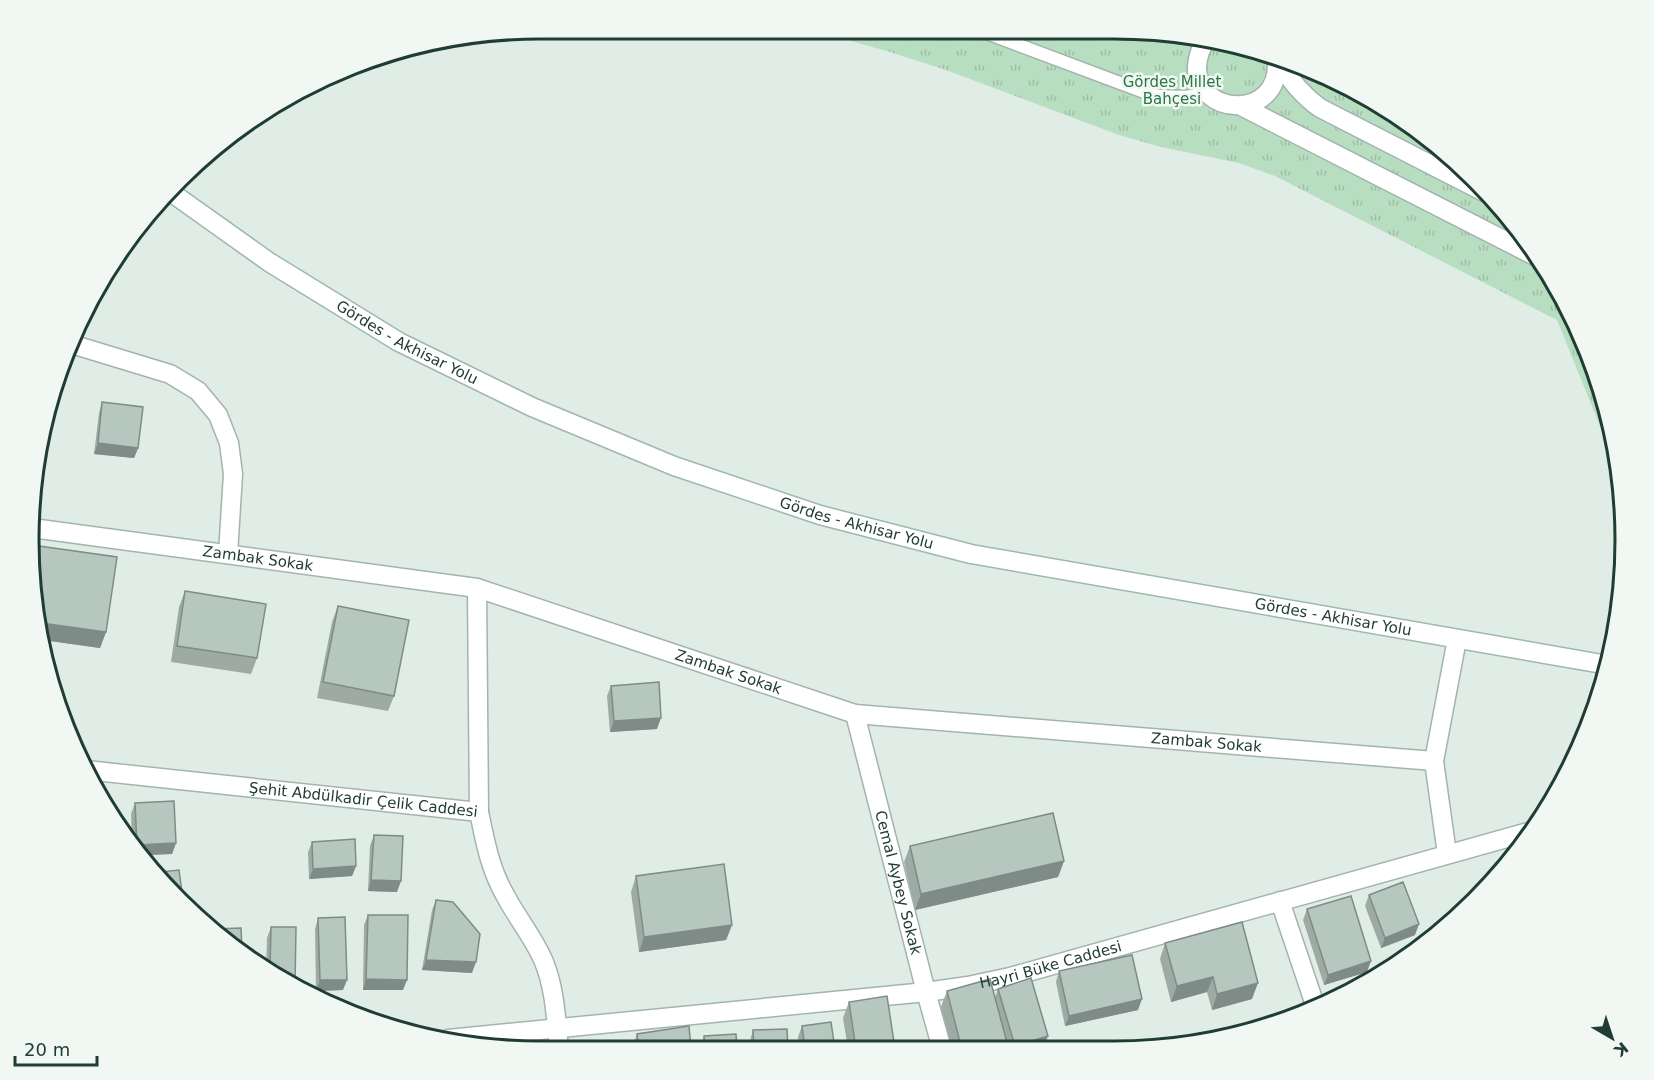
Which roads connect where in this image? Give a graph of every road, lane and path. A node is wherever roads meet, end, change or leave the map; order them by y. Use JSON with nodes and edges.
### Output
{"nodes":[{"id":1,"x":1003,"y":39,"type":"edge"},
{"id":2,"x":1201,"y":47,"type":"edge"},
{"id":3,"x":1278,"y":67,"type":"edge"},
{"id":4,"x":1284,"y":69,"type":"edge"},
{"id":5,"x":1208,"y":93,"type":"junction"},
{"id":6,"x":1243,"y":106,"type":"junction"},
{"id":7,"x":1463,"y":181,"type":"edge"},
{"id":8,"x":176,"y":196,"type":"edge"},
{"id":9,"x":1521,"y":249,"type":"edge"},
{"id":10,"x":78,"y":346,"type":"edge"},
{"id":11,"x":39,"y":529,"type":"edge"},
{"id":12,"x":228,"y":554,"type":"junction"},
{"id":13,"x":477,"y":588,"type":"junction"},
{"id":14,"x":1457,"y":639,"type":"junction"},
{"id":15,"x":1599,"y":664,"type":"edge"},
{"id":16,"x":855,"y":714,"type":"junction"},
{"id":17,"x":1434,"y":761,"type":"junction"},
{"id":18,"x":96,"y":771,"type":"edge"},
{"id":19,"x":479,"y":812,"type":"junction"},
{"id":20,"x":1519,"y":835,"type":"edge"},
{"id":21,"x":1447,"y":854,"type":"junction"},
{"id":22,"x":1280,"y":901,"type":"junction"},
{"id":23,"x":926,"y":992,"type":"junction"},
{"id":24,"x":1313,"y":1000,"type":"edge"},
{"id":25,"x":557,"y":1029,"type":"junction"},
{"id":26,"x":476,"y":1037,"type":"edge"},
{"id":27,"x":558,"y":1041,"type":"edge"},
{"id":28,"x":940,"y":1041,"type":"edge"}],
"edges":[{"from":1,"to":5,"type":"lane"},
{"from":2,"to":5,"type":"street"},
{"from":3,"to":6,"type":"street"},
{"from":4,"to":7,"type":"street"},
{"from":5,"to":6,"type":"street"},
{"from":6,"to":9,"type":"street"},
{"from":8,"to":14,"type":"street","name":"Gördes - Akhisar Yolu"},
{"from":10,"to":12,"type":"street"},
{"from":11,"to":12,"type":"street","name":"Zambak Sokak"},
{"from":12,"to":13,"type":"street","name":"Zambak Sokak"},
{"from":13,"to":16,"type":"street","name":"Zambak Sokak"},
{"from":13,"to":19,"type":"street"},
{"from":14,"to":15,"type":"street","name":"Gördes - Akhisar Yolu"},
{"from":14,"to":17,"type":"street"},
{"from":16,"to":17,"type":"street","name":"Zambak Sokak"},
{"from":16,"to":23,"type":"street","name":"Cemal Aybey Sokak"},
{"from":17,"to":21,"type":"street"},
{"from":18,"to":19,"type":"street","name":"Şehit Abdülkadir Çelik Caddesi"},
{"from":19,"to":25,"type":"street","name":"Şehit Abdülkadir Çelik Caddesi"},
{"from":20,"to":21,"type":"street","name":"Hayri Büke Caddesi"},
{"from":21,"to":22,"type":"street","name":"Hayri Büke Caddesi"},
{"from":22,"to":23,"type":"street","name":"Hayri Büke Caddesi"},
{"from":22,"to":24,"type":"street"},
{"from":23,"to":25,"type":"street","name":"Hayri Büke Caddesi"},
{"from":23,"to":28,"type":"street","name":"Cemal Aybey Sokak"},
{"from":25,"to":26,"type":"street","name":"Hayri Büke Caddesi"},
{"from":25,"to":27,"type":"street","name":"Şehit Abdülkadir Çelik Caddesi"}]}
